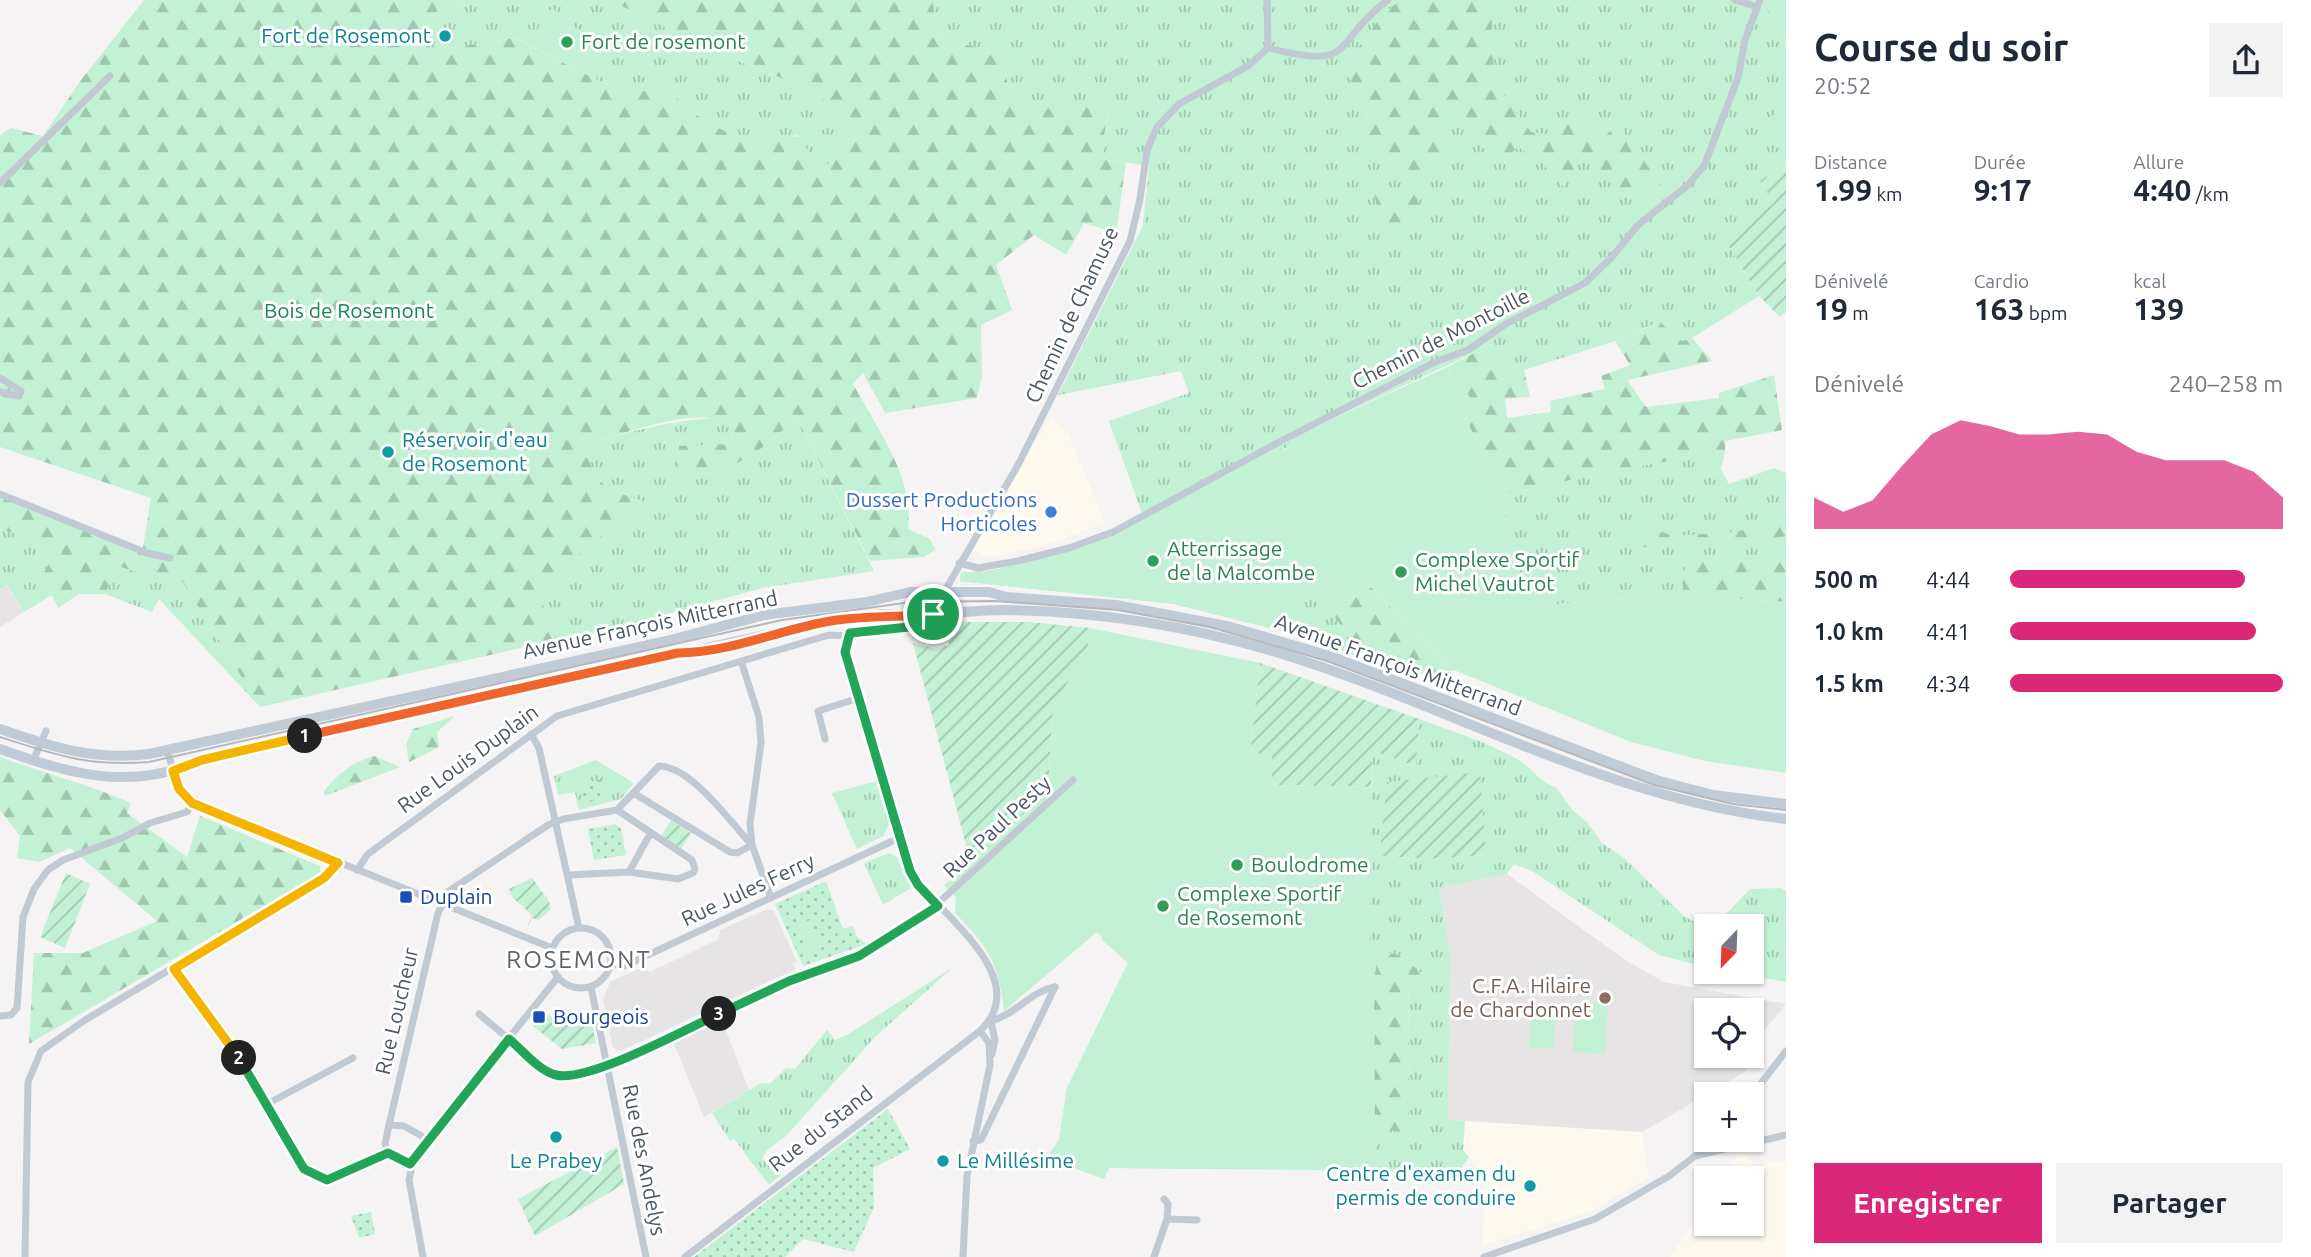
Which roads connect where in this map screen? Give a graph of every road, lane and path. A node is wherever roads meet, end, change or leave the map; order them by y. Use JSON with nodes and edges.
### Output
{"nodes":[{"id":1,"x":1266,"y":0,"type":"edge"},
{"id":2,"x":1388,"y":0,"type":"edge"},
{"id":3,"x":1735,"y":0,"type":"edge"},
{"id":4,"x":1759,"y":4,"type":"edge"},
{"id":5,"x":1268,"y":48,"type":"junction"},
{"id":6,"x":110,"y":76,"type":"dead end"},
{"id":7,"x":0,"y":183,"type":"edge"},
{"id":8,"x":0,"y":378,"type":"edge"},
{"id":9,"x":0,"y":392,"type":"edge"},
{"id":10,"x":0,"y":494,"type":"edge"},
{"id":11,"x":170,"y":558,"type":"dead end"},
{"id":12,"x":959,"y":563,"type":"junction"},
{"id":13,"x":944,"y":592,"type":"junction"},
{"id":14,"x":933,"y":614,"type":"junction"},
{"id":15,"x":847,"y":636,"type":"junction"},
{"id":16,"x":741,"y":661,"type":"junction"},
{"id":17,"x":859,"y":698,"type":"junction"},
{"id":18,"x":0,"y":729,"type":"edge"},
{"id":19,"x":46,"y":731,"type":"dead end"},
{"id":20,"x":531,"y":734,"type":"junction"},
{"id":21,"x":825,"y":739,"type":"dead end"},
{"id":22,"x":40,"y":744,"type":"junction"},
{"id":23,"x":0,"y":749,"type":"edge"},
{"id":24,"x":167,"y":750,"type":"junction"},
{"id":25,"x":33,"y":761,"type":"junction"},
{"id":26,"x":173,"y":771,"type":"junction"},
{"id":27,"x":1073,"y":780,"type":"dead end"},
{"id":28,"x":635,"y":794,"type":"junction"},
{"id":29,"x":192,"y":803,"type":"junction"},
{"id":30,"x":1786,"y":804,"type":"edge"},
{"id":31,"x":617,"y":810,"type":"junction"},
{"id":32,"x":1786,"y":819,"type":"edge"},
{"id":33,"x":556,"y":821,"type":"junction"},
{"id":34,"x":650,"y":834,"type":"junction"},
{"id":35,"x":900,"y":838,"type":"junction"},
{"id":36,"x":752,"y":845,"type":"junction"},
{"id":37,"x":338,"y":863,"type":"junction"},
{"id":38,"x":356,"y":870,"type":"junction"},
{"id":39,"x":629,"y":872,"type":"junction"},
{"id":40,"x":568,"y":875,"type":"junction"},
{"id":41,"x":771,"y":898,"type":"junction"},
{"id":42,"x":441,"y":905,"type":"junction"},
{"id":43,"x":938,"y":906,"type":"junction"},
{"id":44,"x":579,"y":928,"type":"junction"},
{"id":45,"x":552,"y":948,"type":"junction"},
{"id":46,"x":611,"y":964,"type":"junction"},
{"id":47,"x":174,"y":969,"type":"junction"},
{"id":48,"x":558,"y":977,"type":"junction"},
{"id":49,"x":591,"y":987,"type":"junction"},
{"id":50,"x":479,"y":1014,"type":"dead end"},
{"id":51,"x":0,"y":1016,"type":"edge"},
{"id":52,"x":991,"y":1021,"type":"junction"},
{"id":53,"x":980,"y":1031,"type":"junction"},
{"id":54,"x":509,"y":1039,"type":"junction"},
{"id":55,"x":1786,"y":1051,"type":"edge"},
{"id":56,"x":353,"y":1058,"type":"dead end"},
{"id":57,"x":990,"y":1065,"type":"junction"},
{"id":58,"x":607,"y":1066,"type":"junction"},
{"id":59,"x":1762,"y":1082,"type":"edge"},
{"id":60,"x":267,"y":1104,"type":"junction"},
{"id":61,"x":389,"y":1125,"type":"junction"},
{"id":62,"x":1786,"y":1135,"type":"edge"},
{"id":63,"x":427,"y":1139,"type":"junction"},
{"id":64,"x":974,"y":1141,"type":"junction"},
{"id":65,"x":1699,"y":1152,"type":"edge"},
{"id":66,"x":388,"y":1153,"type":"junction"},
{"id":67,"x":1695,"y":1156,"type":"junction"},
{"id":68,"x":410,"y":1164,"type":"junction"},
{"id":69,"x":1164,"y":1199,"type":"dead end"},
{"id":70,"x":1167,"y":1219,"type":"junction"},
{"id":71,"x":1197,"y":1220,"type":"dead end"},
{"id":72,"x":25,"y":1257,"type":"edge"},
{"id":73,"x":423,"y":1257,"type":"edge"},
{"id":74,"x":646,"y":1257,"type":"edge"},
{"id":75,"x":685,"y":1257,"type":"edge"},
{"id":76,"x":962,"y":1257,"type":"edge"},
{"id":77,"x":1154,"y":1257,"type":"edge"},
{"id":78,"x":1484,"y":1257,"type":"edge"}],
"edges":[{"from":1,"to":5,"type":"street"},
{"from":2,"to":5,"type":"street"},
{"from":3,"to":4,"type":"street"},
{"from":4,"to":12,"type":"street","name":"Chemin de Montoille"},
{"from":5,"to":12,"type":"street","name":"Chemin de Chamuse"},
{"from":6,"to":7,"type":"street"},
{"from":8,"to":9,"type":"street"},
{"from":10,"to":11,"type":"street"},
{"from":12,"to":13,"type":"street","name":"Chemin de Chamuse"},
{"from":13,"to":14,"type":"street","name":"Chemin de Chamuse"},
{"from":13,"to":24,"type":"main road","name":"Avenue François Mitterrand"},
{"from":13,"to":30,"type":"main road","name":"Avenue François Mitterrand"},
{"from":14,"to":15,"type":"street","name":"Rue Louis Duplain"},
{"from":14,"to":26,"type":"main road","name":"Avenue François Mitterrand"},
{"from":14,"to":32,"type":"main road","name":"Avenue François Mitterrand"},
{"from":15,"to":16,"type":"street","name":"Rue Louis Duplain"},
{"from":15,"to":17,"type":"street"},
{"from":16,"to":20,"type":"street","name":"Rue Louis Duplain"},
{"from":16,"to":36,"type":"street"},
{"from":17,"to":21,"type":"street"},
{"from":17,"to":35,"type":"street"},
{"from":18,"to":22,"type":"main road","name":"Avenue François Mitterrand"},
{"from":19,"to":22,"type":"street"},
{"from":20,"to":33,"type":"street"},
{"from":20,"to":38,"type":"street","name":"Rue Louis Duplain"},
{"from":22,"to":24,"type":"main road","name":"Avenue François Mitterrand"},
{"from":22,"to":25,"type":"street"},
{"from":23,"to":25,"type":"main road","name":"Avenue François Mitterrand"},
{"from":24,"to":26,"type":"street"},
{"from":25,"to":26,"type":"main road","name":"Avenue François Mitterrand"},
{"from":26,"to":29,"type":"street"},
{"from":27,"to":43,"type":"street","name":"Rue Paul Pesty"},
{"from":28,"to":31,"type":"street"},
{"from":28,"to":36,"type":"street"},
{"from":28,"to":36,"type":"street"},
{"from":29,"to":37,"type":"street"},
{"from":29,"to":51,"type":"street"},
{"from":31,"to":33,"type":"street"},
{"from":31,"to":34,"type":"street"},
{"from":33,"to":40,"type":"street"},
{"from":33,"to":42,"type":"street"},
{"from":34,"to":39,"type":"street"},
{"from":34,"to":39,"type":"street"},
{"from":35,"to":41,"type":"street","name":"Rue Jules Ferry"},
{"from":35,"to":43,"type":"street"},
{"from":36,"to":41,"type":"street"},
{"from":37,"to":38,"type":"street"},
{"from":37,"to":47,"type":"street"},
{"from":38,"to":42,"type":"street"},
{"from":39,"to":40,"type":"street"},
{"from":40,"to":44,"type":"street"},
{"from":41,"to":46,"type":"street","name":"Rue Jules Ferry"},
{"from":42,"to":45,"type":"street"},
{"from":42,"to":61,"type":"street","name":"Rue Loucheur"},
{"from":43,"to":52,"type":"street"},
{"from":43,"to":58,"type":"street","name":"Rue Paul Pesty"},
{"from":44,"to":45,"type":"street"},
{"from":44,"to":46,"type":"street"},
{"from":45,"to":48,"type":"street"},
{"from":46,"to":49,"type":"street"},
{"from":47,"to":60,"type":"street"},
{"from":47,"to":72,"type":"street"},
{"from":48,"to":49,"type":"street"},
{"from":48,"to":54,"type":"street"},
{"from":49,"to":58,"type":"street","name":"Rue des Andelys"},
{"from":50,"to":54,"type":"street","name":"Rue Paul Pesty"},
{"from":52,"to":53,"type":"street","name":"Rue du Stand"},
{"from":52,"to":57,"type":"street"},
{"from":52,"to":64,"type":"street","name":"Rue du Stand"},
{"from":53,"to":57,"type":"street"},
{"from":53,"to":75,"type":"street","name":"Rue du Stand"},
{"from":54,"to":58,"type":"street","name":"Rue Paul Pesty"},
{"from":54,"to":63,"type":"street"},
{"from":55,"to":59,"type":"street"},
{"from":56,"to":60,"type":"street"},
{"from":57,"to":64,"type":"street"},
{"from":58,"to":74,"type":"street","name":"Rue des Andelys"},
{"from":60,"to":66,"type":"street"},
{"from":61,"to":63,"type":"street"},
{"from":61,"to":66,"type":"street","name":"Rue Loucheur"},
{"from":62,"to":67,"type":"street"},
{"from":63,"to":68,"type":"street"},
{"from":64,"to":76,"type":"street"},
{"from":65,"to":67,"type":"street"},
{"from":66,"to":68,"type":"street"},
{"from":67,"to":78,"type":"street"},
{"from":68,"to":73,"type":"street"},
{"from":69,"to":70,"type":"street"},
{"from":70,"to":71,"type":"street"},
{"from":70,"to":77,"type":"street"}]}
